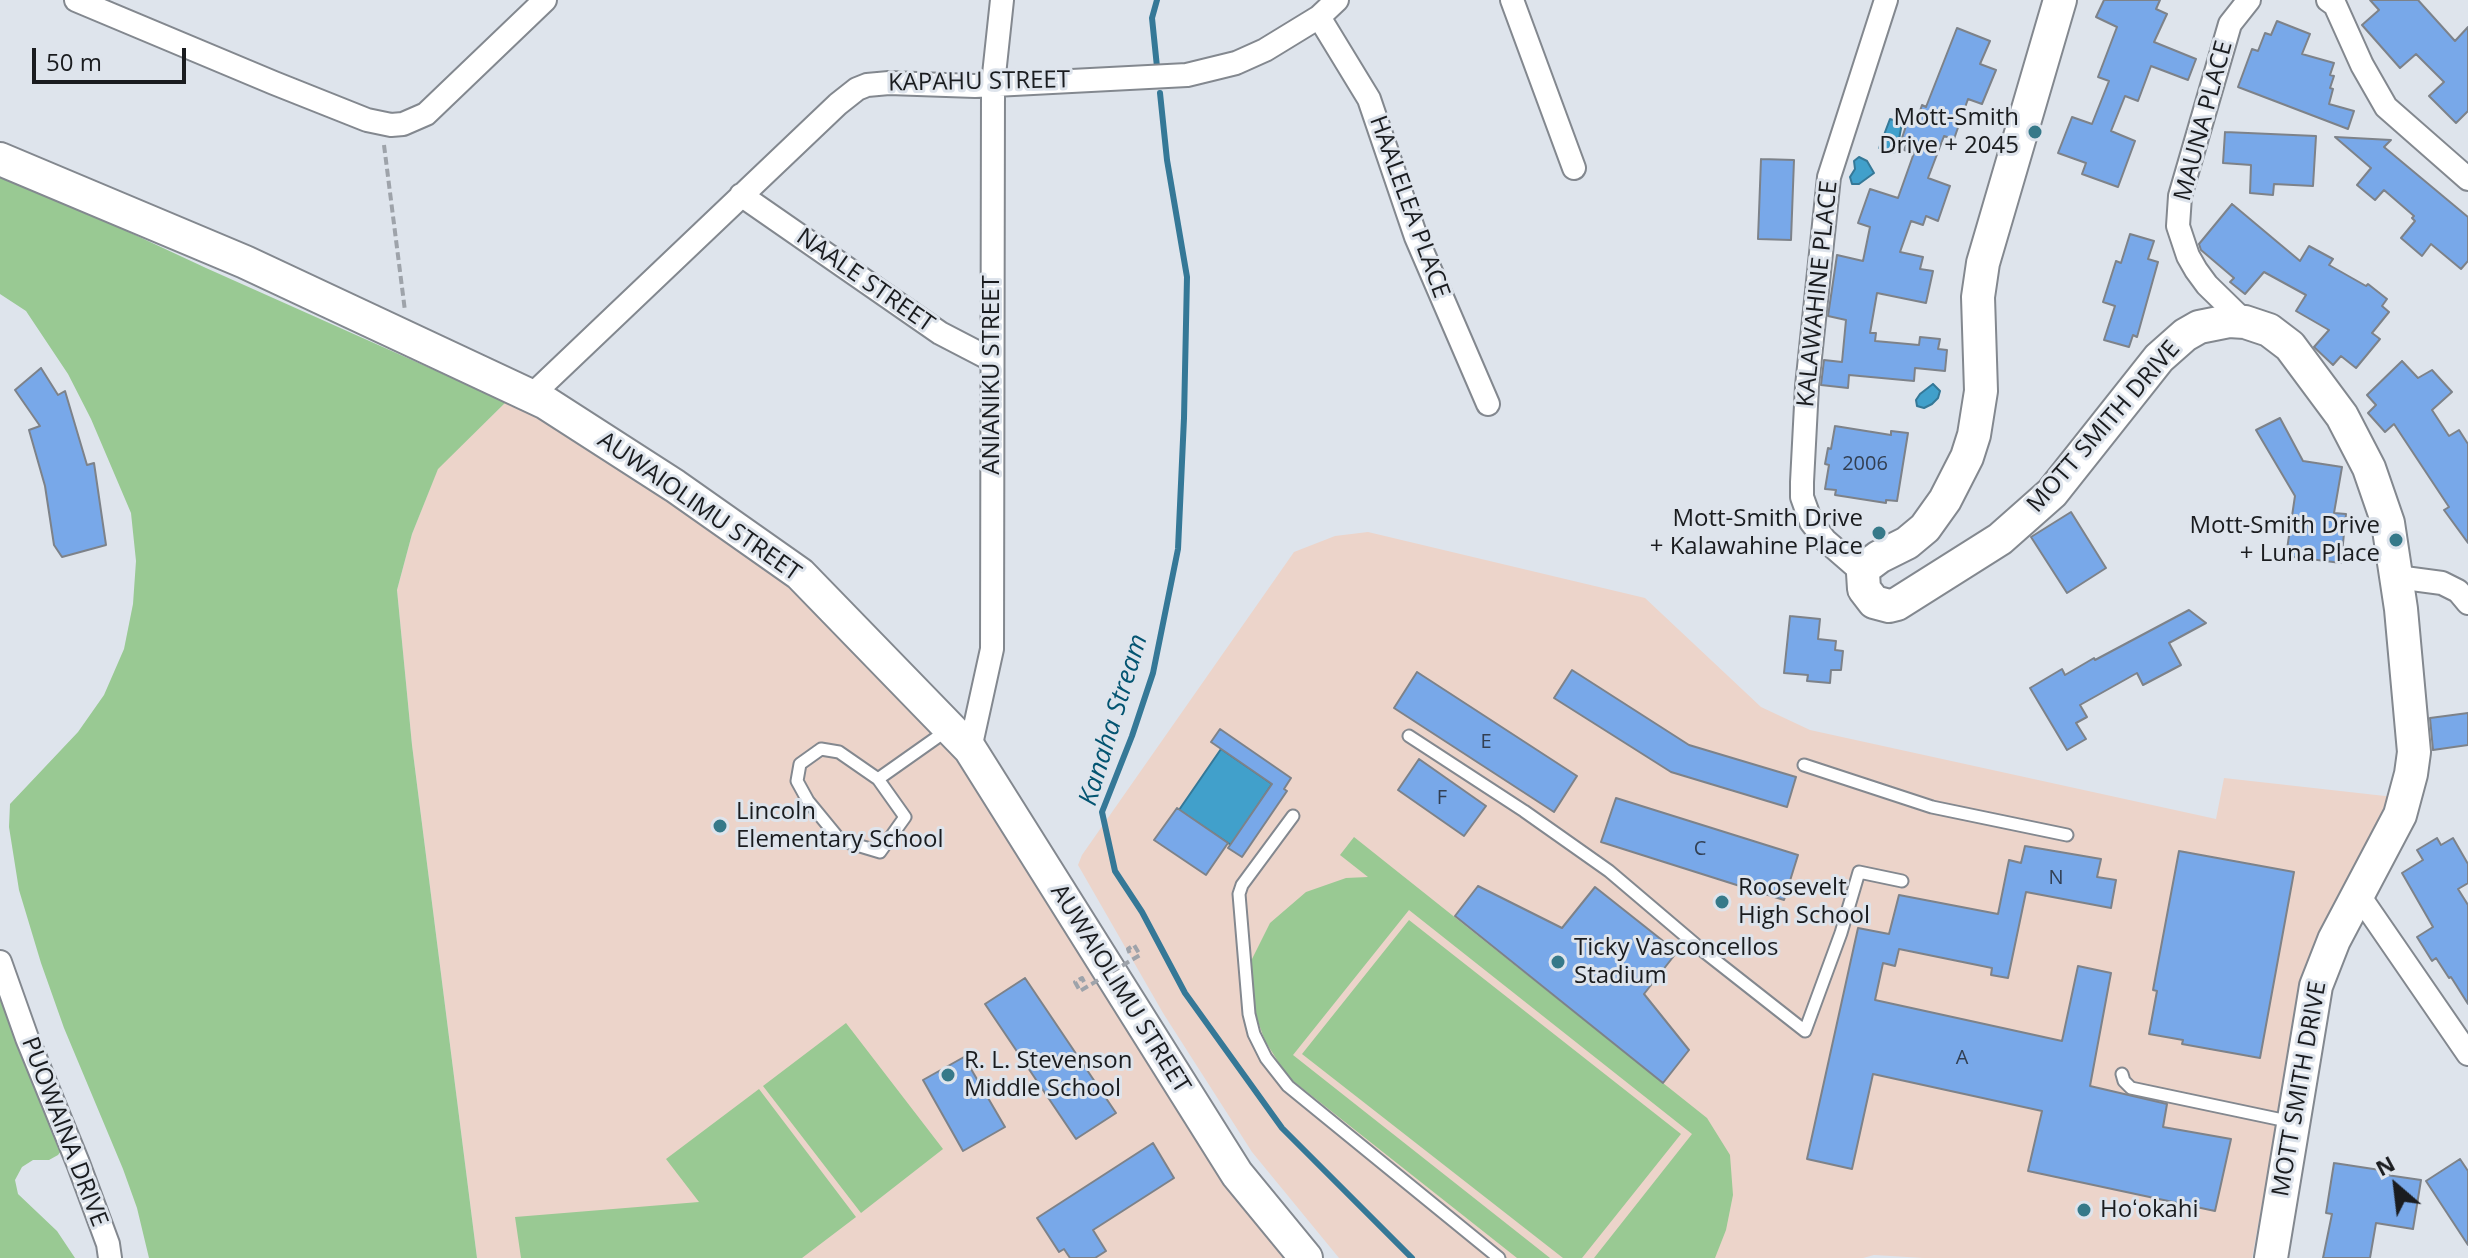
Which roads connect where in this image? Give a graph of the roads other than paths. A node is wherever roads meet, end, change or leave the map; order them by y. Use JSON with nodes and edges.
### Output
{"nodes":[{"id":1,"x":76,"y":0,"type":"edge"},
{"id":2,"x":545,"y":0,"type":"edge"},
{"id":3,"x":1002,"y":0,"type":"edge"},
{"id":4,"x":1337,"y":0,"type":"edge"},
{"id":5,"x":1512,"y":0,"type":"edge"},
{"id":6,"x":1886,"y":0,"type":"edge"},
{"id":7,"x":2060,"y":0,"type":"edge"},
{"id":8,"x":2249,"y":0,"type":"edge"},
{"id":9,"x":2328,"y":0,"type":"edge"},
{"id":10,"x":1319,"y":17,"type":"junction"},
{"id":11,"x":993,"y":84,"type":"junction"},
{"id":12,"x":0,"y":159,"type":"edge"},
{"id":13,"x":1574,"y":168,"type":"dead end"},
{"id":14,"x":2468,"y":179,"type":"edge"},
{"id":15,"x":741,"y":195,"type":"junction"},
{"id":16,"x":2245,"y":322,"type":"junction"},
{"id":17,"x":992,"y":360,"type":"junction"},
{"id":18,"x":531,"y":396,"type":"junction"},
{"id":19,"x":1488,"y":404,"type":"dead end"},
{"id":20,"x":1863,"y":573,"type":"junction"},
{"id":21,"x":2397,"y":577,"type":"junction"},
{"id":22,"x":2468,"y":603,"type":"edge"},
{"id":23,"x":1409,"y":736,"type":"dead end"},
{"id":24,"x":960,"y":739,"type":"junction"},
{"id":25,"x":1804,"y":765,"type":"dead end"},
{"id":26,"x":878,"y":779,"type":"junction"},
{"id":27,"x":1293,"y":816,"type":"dead end"},
{"id":28,"x":2067,"y":835,"type":"dead end"},
{"id":29,"x":1902,"y":881,"type":"dead end"},
{"id":30,"x":2358,"y":894,"type":"junction"},
{"id":31,"x":0,"y":962,"type":"edge"},
{"id":32,"x":2468,"y":1054,"type":"edge"},
{"id":33,"x":2122,"y":1074,"type":"dead end"},
{"id":34,"x":2293,"y":1122,"type":"junction"},
{"id":35,"x":110,"y":1258,"type":"edge"},
{"id":36,"x":1306,"y":1258,"type":"edge"},
{"id":37,"x":1499,"y":1258,"type":"edge"},
{"id":38,"x":2271,"y":1258,"type":"edge"}],
"edges":[{"from":1,"to":2,"type":"street"},
{"from":3,"to":11,"type":"street","name":"ANIANIKU STREET"},
{"from":4,"to":10,"type":"street","name":"KAPAHU STREET"},
{"from":5,"to":13,"type":"street"},
{"from":6,"to":20,"type":"street","name":"KALAWAHINE PLACE"},
{"from":7,"to":20,"type":"street"},
{"from":8,"to":16,"type":"street","name":"MAUNA PLACE"},
{"from":9,"to":14,"type":"street"},
{"from":10,"to":11,"type":"street","name":"KAPAHU STREET"},
{"from":10,"to":19,"type":"street","name":"HAALELEA PLACE"},
{"from":11,"to":15,"type":"street","name":"KAPAHU STREET"},
{"from":11,"to":17,"type":"street","name":"ANIANIKU STREET"},
{"from":12,"to":18,"type":"street","name":"AUWAIOLIMU STREET"},
{"from":15,"to":17,"type":"street","name":"NAALE STREET"},
{"from":15,"to":18,"type":"street","name":"KAPAHU STREET"},
{"from":16,"to":20,"type":"street","name":"MOTT SMITH DRIVE"},
{"from":16,"to":21,"type":"street","name":"MOTT SMITH DRIVE"},
{"from":17,"to":24,"type":"street","name":"ANIANIKU STREET"},
{"from":18,"to":24,"type":"street","name":"AUWAIOLIMU STREET"},
{"from":21,"to":22,"type":"street"},
{"from":21,"to":30,"type":"street","name":"MOTT SMITH DRIVE"},
{"from":23,"to":29,"type":"lane"},
{"from":24,"to":26,"type":"lane"},
{"from":24,"to":36,"type":"street","name":"AUWAIOLIMU STREET"},
{"from":25,"to":28,"type":"lane"},
{"from":26,"to":26,"type":"lane"},
{"from":27,"to":37,"type":"lane"},
{"from":30,"to":32,"type":"street"},
{"from":30,"to":34,"type":"street","name":"MOTT SMITH DRIVE"},
{"from":31,"to":35,"type":"street","name":"PUOWAINA DRIVE"},
{"from":33,"to":34,"type":"lane"},
{"from":34,"to":38,"type":"street","name":"MOTT SMITH DRIVE"}]}
